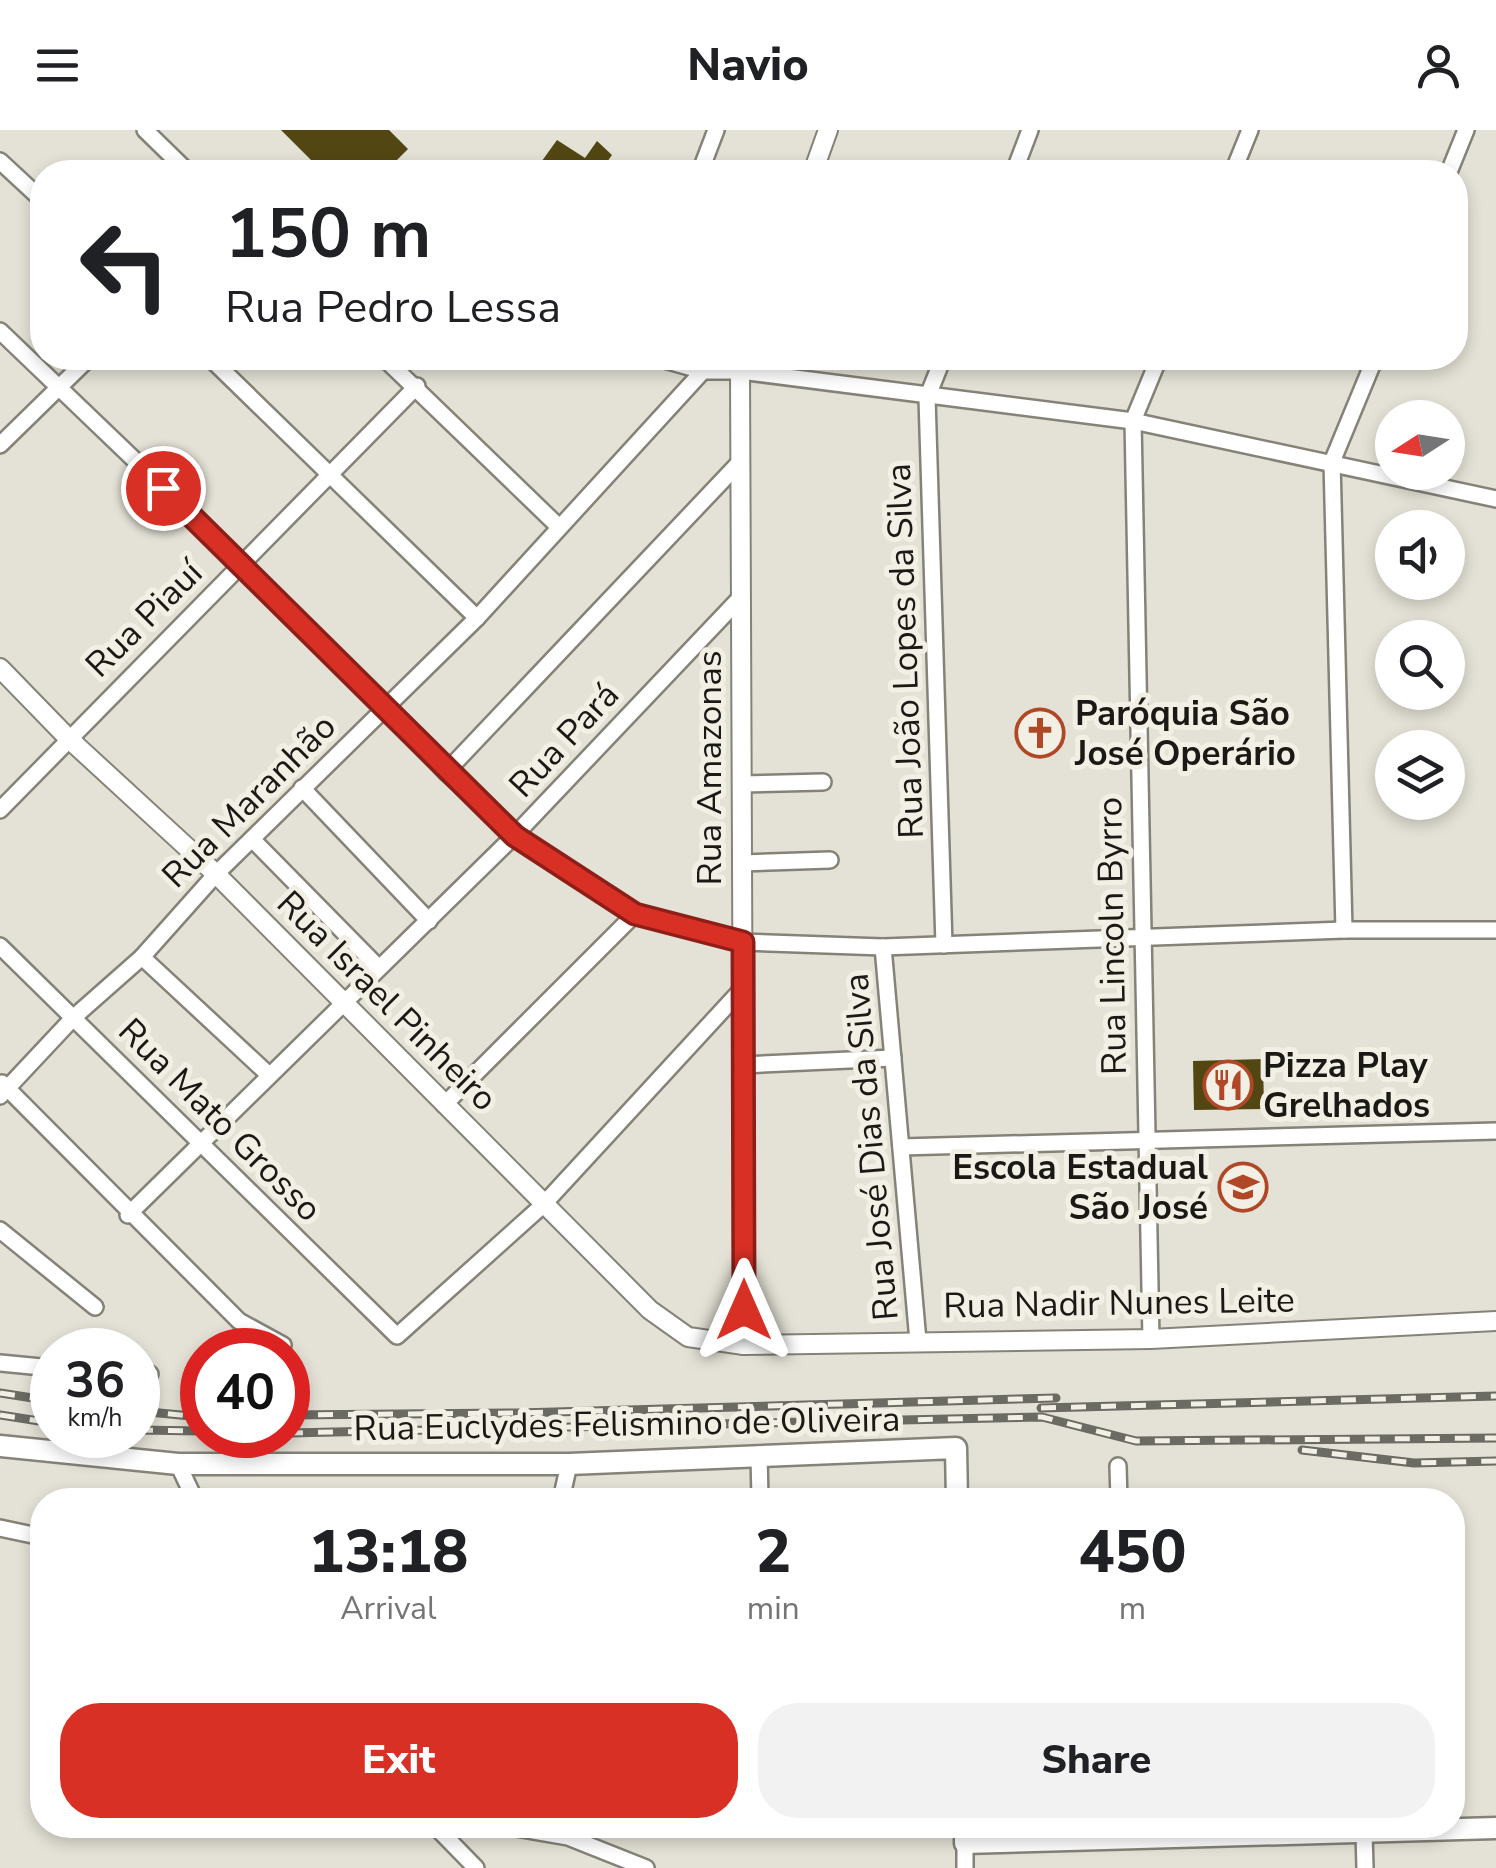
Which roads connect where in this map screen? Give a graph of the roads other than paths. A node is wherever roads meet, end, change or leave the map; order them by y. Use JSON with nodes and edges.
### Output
{"nodes":[{"id":1,"x":146,"y":130,"type":"edge"},
{"id":2,"x":716,"y":130,"type":"edge"},
{"id":3,"x":828,"y":130,"type":"edge"},
{"id":4,"x":1030,"y":130,"type":"edge"},
{"id":5,"x":1250,"y":130,"type":"edge"},
{"id":6,"x":1466,"y":130,"type":"edge"},
{"id":7,"x":0,"y":160,"type":"edge"},
{"id":8,"x":176,"y":160,"type":"edge"},
{"id":9,"x":705,"y":160,"type":"edge"},
{"id":10,"x":817,"y":160,"type":"edge"},
{"id":11,"x":1019,"y":160,"type":"edge"},
{"id":12,"x":1238,"y":160,"type":"edge"},
{"id":13,"x":1454,"y":160,"type":"edge"},
{"id":14,"x":30,"y":189,"type":"edge"},
{"id":15,"x":0,"y":331,"type":"edge"},
{"id":16,"x":30,"y":360,"type":"edge"},
{"id":17,"x":40,"y":370,"type":"edge"},
{"id":18,"x":77,"y":370,"type":"edge"},
{"id":19,"x":223,"y":370,"type":"edge"},
{"id":20,"x":398,"y":370,"type":"edge"},
{"id":21,"x":703,"y":370,"type":"edge"},
{"id":22,"x":742,"y":370,"type":"edge"},
{"id":23,"x":775,"y":370,"type":"edge"},
{"id":24,"x":938,"y":370,"type":"edge"},
{"id":25,"x":1154,"y":370,"type":"edge"},
{"id":26,"x":1369,"y":370,"type":"edge"},
{"id":27,"x":417,"y":386,"type":"junction"},
{"id":28,"x":58,"y":388,"type":"junction"},
{"id":29,"x":927,"y":398,"type":"junction"},
{"id":30,"x":1133,"y":421,"type":"junction"},
{"id":31,"x":0,"y":446,"type":"edge"},
{"id":32,"x":740,"y":462,"type":"junction"},
{"id":33,"x":1332,"y":462,"type":"junction"},
{"id":34,"x":333,"y":474,"type":"junction"},
{"id":35,"x":1496,"y":499,"type":"edge"},
{"id":36,"x":558,"y":526,"type":"junction"},
{"id":37,"x":242,"y":563,"type":"junction"},
{"id":38,"x":741,"y":597,"type":"junction"},
{"id":39,"x":477,"y":618,"type":"junction"},
{"id":40,"x":0,"y":668,"type":"edge"},
{"id":41,"x":384,"y":708,"type":"junction"},
{"id":42,"x":68,"y":738,"type":"junction"},
{"id":43,"x":446,"y":772,"type":"junction"},
{"id":44,"x":823,"y":782,"type":"dead end"},
{"id":45,"x":742,"y":784,"type":"junction"},
{"id":46,"x":302,"y":788,"type":"junction"},
{"id":47,"x":0,"y":810,"type":"edge"},
{"id":48,"x":515,"y":836,"type":"junction"},
{"id":49,"x":252,"y":839,"type":"junction"},
{"id":50,"x":830,"y":860,"type":"dead end"},
{"id":51,"x":742,"y":863,"type":"junction"},
{"id":52,"x":216,"y":874,"type":"junction"},
{"id":53,"x":635,"y":914,"type":"junction"},
{"id":54,"x":429,"y":921,"type":"junction"},
{"id":55,"x":1344,"y":930,"type":"junction"},
{"id":56,"x":1496,"y":930,"type":"edge"},
{"id":57,"x":1140,"y":937,"type":"junction"},
{"id":58,"x":743,"y":942,"type":"junction"},
{"id":59,"x":944,"y":945,"type":"junction"},
{"id":60,"x":0,"y":946,"type":"edge"},
{"id":61,"x":884,"y":948,"type":"junction"},
{"id":62,"x":142,"y":957,"type":"junction"},
{"id":63,"x":379,"y":968,"type":"junction"},
{"id":64,"x":743,"y":988,"type":"junction"},
{"id":65,"x":344,"y":1001,"type":"junction"},
{"id":66,"x":74,"y":1018,"type":"junction"},
{"id":67,"x":893,"y":1058,"type":"junction"},
{"id":68,"x":743,"y":1065,"type":"junction"},
{"id":69,"x":269,"y":1076,"type":"junction"},
{"id":70,"x":2,"y":1089,"type":"edge"},
{"id":71,"x":444,"y":1105,"type":"junction"},
{"id":72,"x":1496,"y":1131,"type":"edge"},
{"id":73,"x":1146,"y":1140,"type":"junction"},
{"id":74,"x":200,"y":1143,"type":"junction"},
{"id":75,"x":901,"y":1146,"type":"junction"},
{"id":76,"x":543,"y":1205,"type":"junction"},
{"id":77,"x":128,"y":1214,"type":"junction"},
{"id":78,"x":0,"y":1230,"type":"edge"},
{"id":79,"x":95,"y":1308,"type":"dead end"},
{"id":80,"x":1496,"y":1321,"type":"edge"},
{"id":81,"x":253,"y":1328,"type":"edge"},
{"id":82,"x":1151,"y":1339,"type":"junction"},
{"id":83,"x":918,"y":1341,"type":"junction"},
{"id":84,"x":744,"y":1346,"type":"junction"},
{"id":85,"x":0,"y":1363,"type":"edge"},
{"id":86,"x":30,"y":1366,"type":"edge"},
{"id":87,"x":0,"y":1446,"type":"edge"},
{"id":88,"x":759,"y":1454,"type":"junction"},
{"id":89,"x":178,"y":1464,"type":"junction"},
{"id":90,"x":569,"y":1464,"type":"junction"},
{"id":91,"x":1118,"y":1466,"type":"dead end"},
{"id":92,"x":190,"y":1488,"type":"edge"},
{"id":93,"x":564,"y":1488,"type":"edge"},
{"id":94,"x":760,"y":1488,"type":"edge"},
{"id":95,"x":957,"y":1488,"type":"edge"},
{"id":96,"x":1119,"y":1488,"type":"edge"},
{"id":97,"x":0,"y":1528,"type":"edge"},
{"id":98,"x":30,"y":1534,"type":"edge"},
{"id":99,"x":1496,"y":1828,"type":"edge"},
{"id":100,"x":1465,"y":1829,"type":"edge"},
{"id":101,"x":447,"y":1838,"type":"edge"},
{"id":102,"x":583,"y":1838,"type":"edge"},
{"id":103,"x":965,"y":1838,"type":"edge"},
{"id":104,"x":1364,"y":1838,"type":"edge"},
{"id":105,"x":476,"y":1868,"type":"edge"},
{"id":106,"x":646,"y":1868,"type":"edge"},
{"id":107,"x":965,"y":1868,"type":"edge"},
{"id":108,"x":1365,"y":1868,"type":"edge"}],
"edges":[{"from":1,"to":8,"type":"street"},
{"from":2,"to":9,"type":"street"},
{"from":3,"to":10,"type":"street"},
{"from":4,"to":11,"type":"street"},
{"from":5,"to":12,"type":"street"},
{"from":6,"to":13,"type":"street"},
{"from":7,"to":14,"type":"street"},
{"from":15,"to":16,"type":"street"},
{"from":17,"to":28,"type":"street"},
{"from":18,"to":28,"type":"street"},
{"from":19,"to":34,"type":"street"},
{"from":20,"to":27,"type":"street"},
{"from":21,"to":36,"type":"street","name":"Rua Maranhão"},
{"from":22,"to":32,"type":"street","name":"Rua Amazonas"},
{"from":23,"to":29,"type":"street"},
{"from":24,"to":29,"type":"street","name":"Rua João Lopes da Silva"},
{"from":25,"to":30,"type":"street","name":"Rua Lincoln Byrro"},
{"from":26,"to":33,"type":"street"},
{"from":27,"to":34,"type":"street","name":"Rua Piauí"},
{"from":27,"to":36,"type":"street"},
{"from":28,"to":31,"type":"street"},
{"from":28,"to":37,"type":"street"},
{"from":29,"to":30,"type":"street"},
{"from":29,"to":59,"type":"street","name":"Rua João Lopes da Silva"},
{"from":30,"to":33,"type":"street"},
{"from":30,"to":57,"type":"street","name":"Rua Lincoln Byrro"},
{"from":32,"to":38,"type":"street","name":"Rua Amazonas"},
{"from":32,"to":43,"type":"street"},
{"from":33,"to":35,"type":"street"},
{"from":33,"to":55,"type":"street"},
{"from":34,"to":37,"type":"street","name":"Rua Piauí"},
{"from":34,"to":39,"type":"street"},
{"from":36,"to":39,"type":"street","name":"Rua Maranhão"},
{"from":37,"to":41,"type":"street"},
{"from":37,"to":42,"type":"street","name":"Rua Piauí"},
{"from":38,"to":45,"type":"street","name":"Rua Amazonas"},
{"from":38,"to":48,"type":"street","name":"Rua Pará"},
{"from":39,"to":41,"type":"street","name":"Rua Maranhão"},
{"from":40,"to":42,"type":"street","name":"Rua Israel Pinheiro"},
{"from":41,"to":43,"type":"street"},
{"from":41,"to":46,"type":"street","name":"Rua Maranhão"},
{"from":42,"to":47,"type":"street","name":"Rua Piauí"},
{"from":42,"to":52,"type":"street","name":"Rua Israel Pinheiro"},
{"from":43,"to":48,"type":"street"},
{"from":44,"to":45,"type":"street"},
{"from":45,"to":51,"type":"street","name":"Rua Amazonas"},
{"from":46,"to":49,"type":"street","name":"Rua Maranhão"},
{"from":46,"to":54,"type":"street"},
{"from":48,"to":53,"type":"street"},
{"from":48,"to":54,"type":"street","name":"Rua Pará"},
{"from":49,"to":52,"type":"street","name":"Rua Maranhão"},
{"from":49,"to":63,"type":"street"},
{"from":50,"to":51,"type":"street"},
{"from":51,"to":58,"type":"street","name":"Rua Amazonas"},
{"from":52,"to":62,"type":"street","name":"Rua Maranhão"},
{"from":52,"to":65,"type":"street","name":"Rua Israel Pinheiro"},
{"from":53,"to":58,"type":"street"},
{"from":53,"to":71,"type":"street"},
{"from":54,"to":63,"type":"street","name":"Rua Pará"},
{"from":55,"to":56,"type":"street"},
{"from":55,"to":57,"type":"street"},
{"from":57,"to":59,"type":"street"},
{"from":57,"to":73,"type":"street","name":"Rua Lincoln Byrro"},
{"from":58,"to":61,"type":"street"},
{"from":58,"to":64,"type":"street","name":"Rua Amazonas"},
{"from":59,"to":61,"type":"street"},
{"from":60,"to":66,"type":"street","name":"Rua Mato Grosso"},
{"from":61,"to":67,"type":"street","name":"Rua José Dias da Silva"},
{"from":62,"to":66,"type":"street","name":"Rua Maranhão"},
{"from":62,"to":69,"type":"street"},
{"from":63,"to":65,"type":"street","name":"Rua Pará"},
{"from":64,"to":68,"type":"street","name":"Rua Amazonas"},
{"from":64,"to":76,"type":"street"},
{"from":65,"to":69,"type":"street","name":"Rua Pará"},
{"from":65,"to":71,"type":"street","name":"Rua Israel Pinheiro"},
{"from":66,"to":70,"type":"street","name":"Rua Maranhão"},
{"from":66,"to":74,"type":"street","name":"Rua Mato Grosso"},
{"from":67,"to":68,"type":"street"},
{"from":67,"to":75,"type":"street","name":"Rua José Dias da Silva"},
{"from":68,"to":84,"type":"street","name":"Rua Amazonas"},
{"from":69,"to":74,"type":"street","name":"Rua Pará"},
{"from":70,"to":77,"type":"street"},
{"from":71,"to":76,"type":"street","name":"Rua Israel Pinheiro"},
{"from":72,"to":73,"type":"street"},
{"from":73,"to":75,"type":"street"},
{"from":73,"to":82,"type":"street","name":"Rua Lincoln Byrro"},
{"from":74,"to":76,"type":"street","name":"Rua Mato Grosso"},
{"from":74,"to":77,"type":"street","name":"Rua Pará"},
{"from":75,"to":83,"type":"street","name":"Rua José Dias da Silva"},
{"from":76,"to":84,"type":"street","name":"Rua Israel Pinheiro"},
{"from":77,"to":81,"type":"street"},
{"from":78,"to":79,"type":"street"},
{"from":80,"to":82,"type":"street","name":"Rua Nadir Nunes Leite"},
{"from":82,"to":83,"type":"street","name":"Rua Nadir Nunes Leite"},
{"from":83,"to":84,"type":"street","name":"Rua Nadir Nunes Leite"},
{"from":85,"to":86,"type":"street"},
{"from":87,"to":89,"type":"main road","name":"Rua Euclydes Felismino de Oliveira"},
{"from":88,"to":90,"type":"main road","name":"Rua Euclydes Felismino de Oliveira"},
{"from":88,"to":94,"type":"street"},
{"from":88,"to":95,"type":"main road","name":"Rua Euclydes Felismino de Oliveira"},
{"from":89,"to":90,"type":"main road","name":"Rua Euclydes Felismino de Oliveira"},
{"from":89,"to":92,"type":"street"},
{"from":90,"to":93,"type":"street"},
{"from":91,"to":96,"type":"street"},
{"from":97,"to":98,"type":"street"},
{"from":99,"to":100,"type":"main road"},
{"from":101,"to":105,"type":"street"},
{"from":102,"to":106,"type":"street"},
{"from":103,"to":107,"type":"street"},
{"from":104,"to":108,"type":"street"}]}
